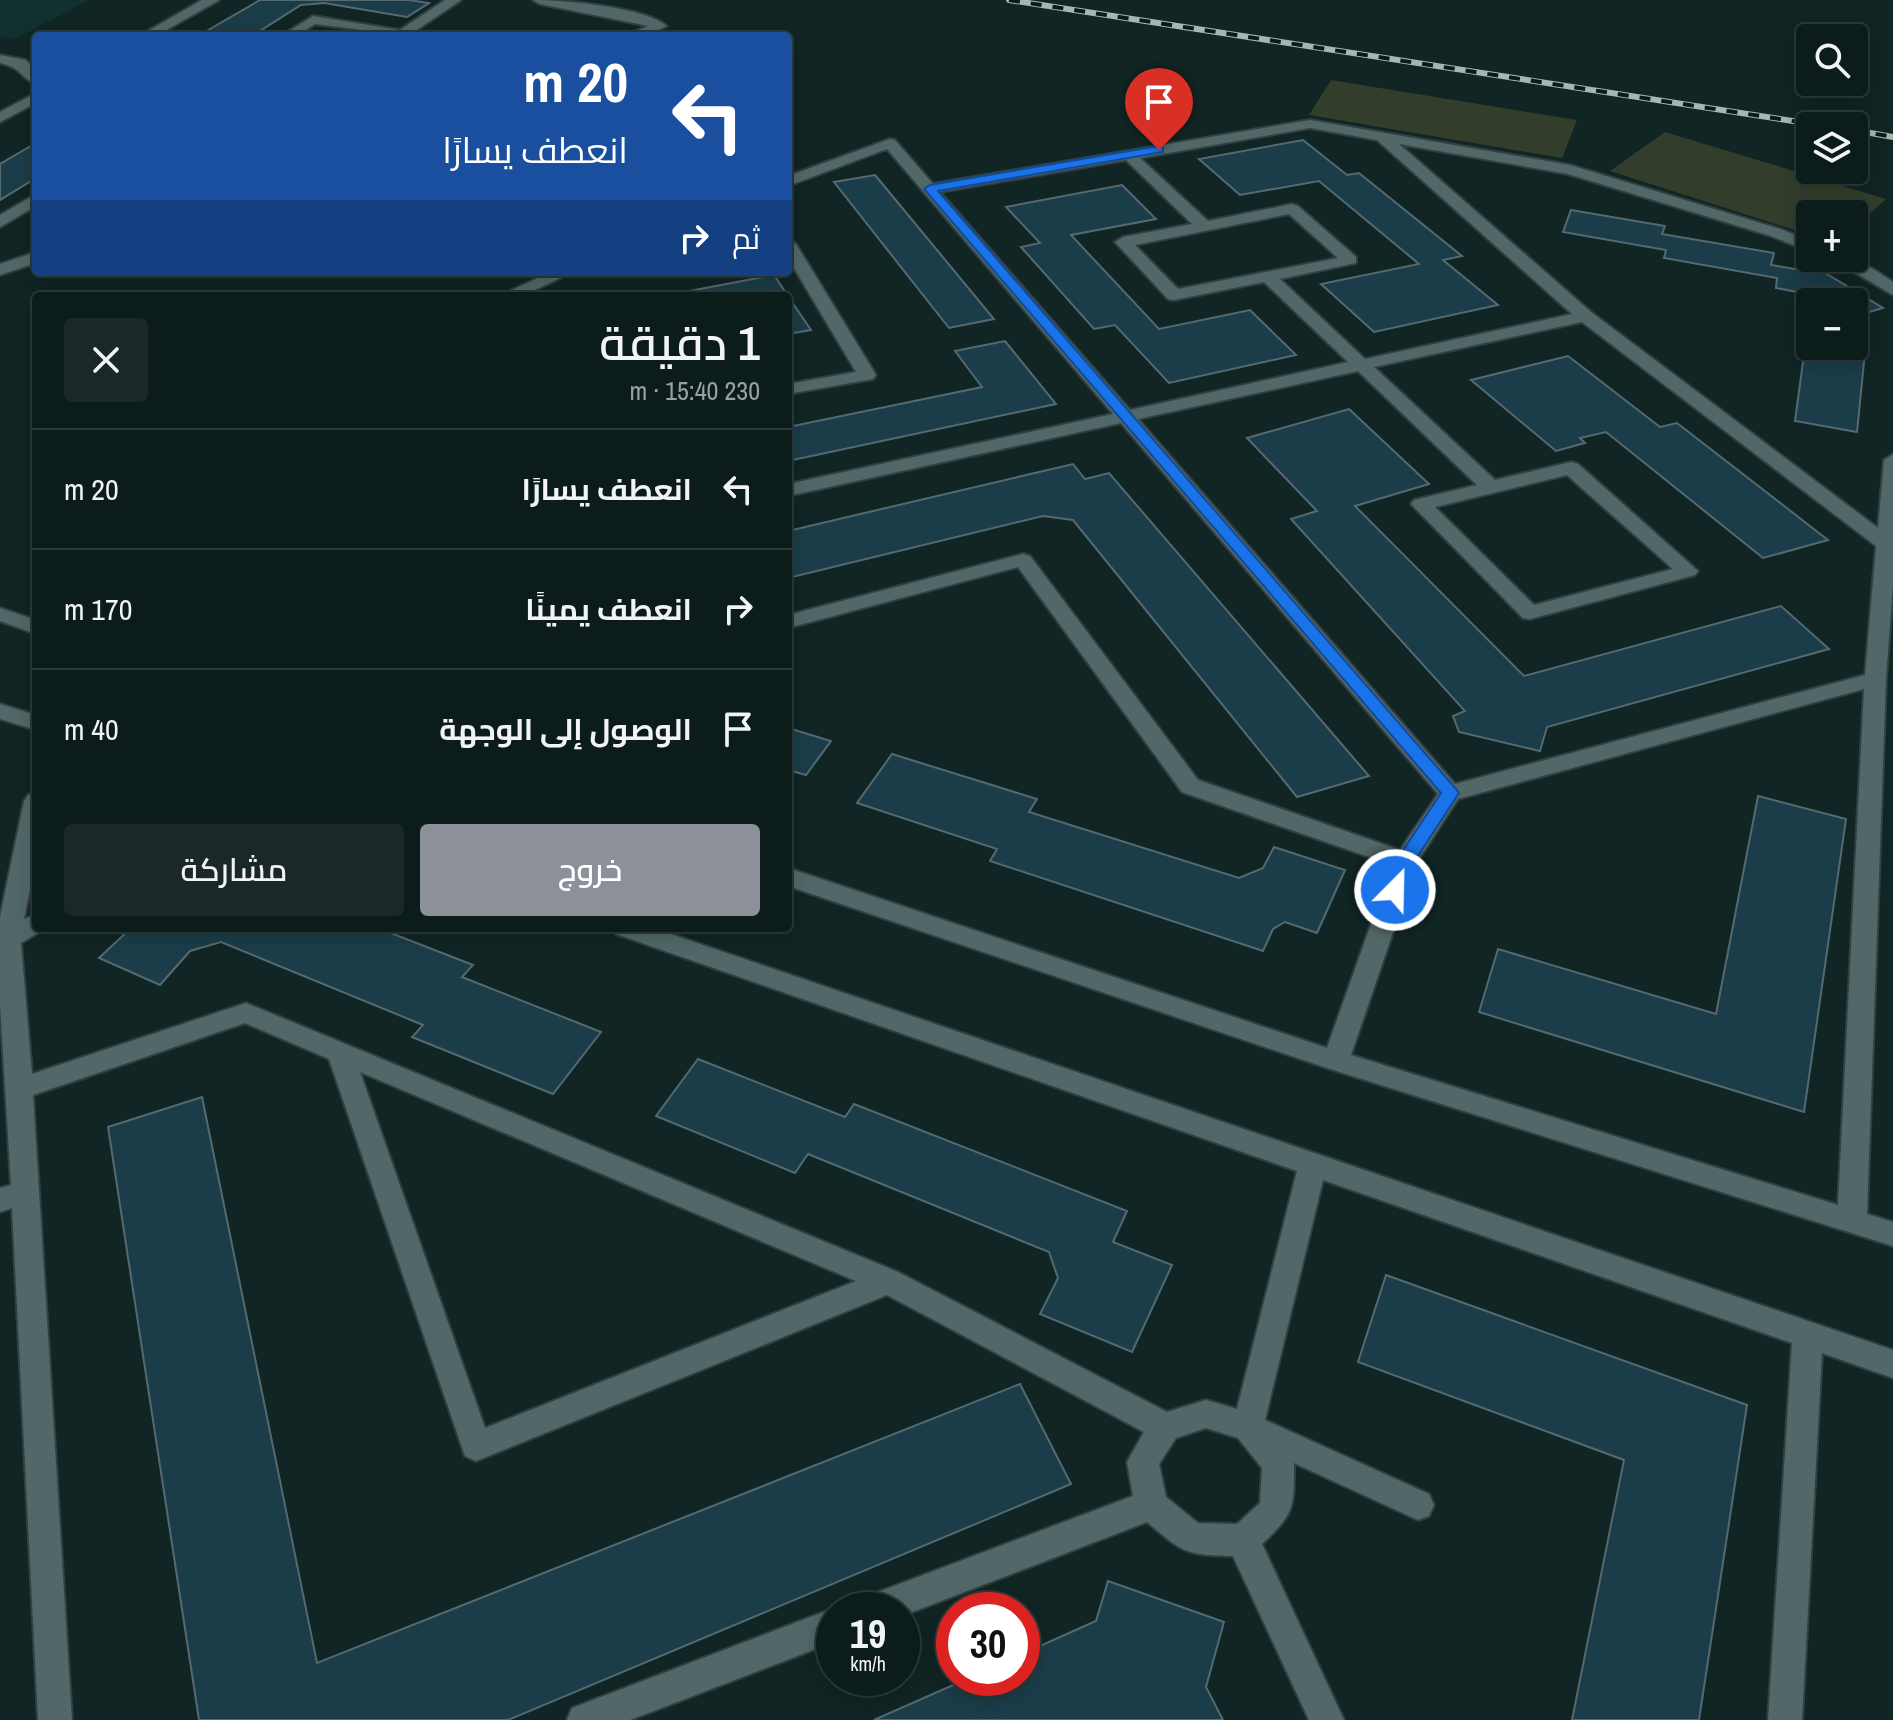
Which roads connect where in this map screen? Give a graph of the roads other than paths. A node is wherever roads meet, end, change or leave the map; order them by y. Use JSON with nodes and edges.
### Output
{"nodes":[{"id":1,"x":212,"y":0,"type":"edge"},
{"id":2,"x":454,"y":0,"type":"edge"},
{"id":3,"x":540,"y":0,"type":"edge"},
{"id":4,"x":153,"y":32,"type":"edge"},
{"id":5,"x":294,"y":32,"type":"edge"},
{"id":6,"x":389,"y":32,"type":"edge"},
{"id":7,"x":405,"y":32,"type":"edge"},
{"id":8,"x":643,"y":32,"type":"edge"},
{"id":9,"x":0,"y":59,"type":"edge"},
{"id":10,"x":32,"y":75,"type":"edge"},
{"id":11,"x":32,"y":99,"type":"edge"},
{"id":12,"x":0,"y":118,"type":"edge"},
{"id":13,"x":1382,"y":137,"type":"junction"},
{"id":14,"x":1129,"y":155,"type":"junction"},
{"id":15,"x":792,"y":180,"type":"edge"},
{"id":16,"x":930,"y":189,"type":"junction"},
{"id":17,"x":32,"y":202,"type":"edge"},
{"id":18,"x":0,"y":222,"type":"edge"},
{"id":19,"x":1204,"y":226,"type":"junction"},
{"id":20,"x":1796,"y":241,"type":"edge"},
{"id":21,"x":792,"y":251,"type":"edge"},
{"id":22,"x":32,"y":258,"type":"edge"},
{"id":23,"x":0,"y":270,"type":"edge"},
{"id":24,"x":1867,"y":272,"type":"edge"},
{"id":25,"x":556,"y":276,"type":"edge"},
{"id":26,"x":1267,"y":276,"type":"junction"},
{"id":27,"x":1893,"y":290,"type":"edge"},
{"id":28,"x":518,"y":292,"type":"edge"},
{"id":29,"x":1585,"y":316,"type":"junction"},
{"id":30,"x":1361,"y":365,"type":"junction"},
{"id":31,"x":792,"y":388,"type":"edge"},
{"id":32,"x":1126,"y":417,"type":"junction"},
{"id":33,"x":1893,"y":460,"type":"edge"},
{"id":34,"x":1491,"y":487,"type":"junction"},
{"id":35,"x":792,"y":489,"type":"edge"},
{"id":36,"x":1886,"y":544,"type":"junction"},
{"id":37,"x":0,"y":614,"type":"edge"},
{"id":38,"x":792,"y":621,"type":"edge"},
{"id":39,"x":32,"y":626,"type":"edge"},
{"id":40,"x":1875,"y":679,"type":"junction"},
{"id":41,"x":0,"y":711,"type":"edge"},
{"id":42,"x":32,"y":722,"type":"edge"},
{"id":43,"x":1450,"y":793,"type":"junction"},
{"id":44,"x":32,"y":821,"type":"edge"},
{"id":45,"x":1405,"y":861,"type":"junction"},
{"id":46,"x":792,"y":878,"type":"edge"},
{"id":47,"x":32,"y":926,"type":"edge"},
{"id":48,"x":637,"y":932,"type":"edge"},
{"id":49,"x":8,"y":939,"type":"junction"},
{"id":50,"x":340,"y":1052,"type":"junction"},
{"id":51,"x":1336,"y":1061,"type":"junction"},
{"id":52,"x":13,"y":1100,"type":"edge"},
{"id":53,"x":1313,"y":1164,"type":"junction"},
{"id":54,"x":13,"y":1197,"type":"edge"},
{"id":55,"x":1852,"y":1221,"type":"junction"},
{"id":56,"x":1893,"y":1234,"type":"edge"},
{"id":57,"x":888,"y":1281,"type":"junction"},
{"id":58,"x":1808,"y":1335,"type":"junction"},
{"id":59,"x":1893,"y":1364,"type":"edge"},
{"id":60,"x":1165,"y":1427,"type":"junction"},
{"id":61,"x":1248,"y":1427,"type":"junction"},
{"id":62,"x":1151,"y":1505,"type":"junction"},
{"id":63,"x":1418,"y":1505,"type":"dead end"},
{"id":64,"x":1243,"y":1540,"type":"junction"},
{"id":65,"x":920,"y":1593,"type":"edge"},
{"id":66,"x":816,"y":1632,"type":"edge"},
{"id":67,"x":55,"y":1720,"type":"edge"},
{"id":68,"x":584,"y":1720,"type":"edge"},
{"id":69,"x":1327,"y":1720,"type":"edge"},
{"id":70,"x":1785,"y":1720,"type":"edge"}],
"edges":[{"from":1,"to":4,"type":"street"},
{"from":2,"to":7,"type":"street"},
{"from":3,"to":8,"type":"street"},
{"from":5,"to":6,"type":"street"},
{"from":9,"to":10,"type":"street"},
{"from":11,"to":12,"type":"street"},
{"from":13,"to":14,"type":"street"},
{"from":13,"to":20,"type":"street"},
{"from":13,"to":29,"type":"street"},
{"from":14,"to":16,"type":"street"},
{"from":14,"to":19,"type":"street"},
{"from":15,"to":16,"type":"street"},
{"from":16,"to":32,"type":"street"},
{"from":17,"to":18,"type":"street"},
{"from":19,"to":26,"type":"street"},
{"from":19,"to":26,"type":"street"},
{"from":21,"to":31,"type":"street"},
{"from":22,"to":23,"type":"street"},
{"from":24,"to":27,"type":"street"},
{"from":25,"to":28,"type":"street"},
{"from":26,"to":30,"type":"street"},
{"from":29,"to":30,"type":"street"},
{"from":29,"to":36,"type":"street"},
{"from":30,"to":32,"type":"street"},
{"from":30,"to":34,"type":"street"},
{"from":32,"to":35,"type":"street"},
{"from":32,"to":43,"type":"street"},
{"from":33,"to":36,"type":"street"},
{"from":34,"to":34,"type":"street"},
{"from":36,"to":40,"type":"street"},
{"from":37,"to":39,"type":"street"},
{"from":38,"to":45,"type":"street"},
{"from":40,"to":43,"type":"street"},
{"from":40,"to":55,"type":"street"},
{"from":41,"to":42,"type":"street"},
{"from":43,"to":45,"type":"street"},
{"from":44,"to":49,"type":"street"},
{"from":45,"to":51,"type":"street"},
{"from":46,"to":51,"type":"street"},
{"from":47,"to":49,"type":"street"},
{"from":48,"to":53,"type":"street"},
{"from":49,"to":52,"type":"street"},
{"from":50,"to":52,"type":"street"},
{"from":50,"to":57,"type":"street"},
{"from":50,"to":57,"type":"street"},
{"from":51,"to":55,"type":"street"},
{"from":52,"to":54,"type":"street"},
{"from":53,"to":58,"type":"street"},
{"from":53,"to":61,"type":"street"},
{"from":54,"to":67,"type":"street"},
{"from":55,"to":56,"type":"street"},
{"from":57,"to":60,"type":"street"},
{"from":58,"to":59,"type":"street"},
{"from":58,"to":70,"type":"street"},
{"from":60,"to":61,"type":"street"},
{"from":60,"to":62,"type":"street"},
{"from":61,"to":63,"type":"street"},
{"from":61,"to":64,"type":"street"},
{"from":62,"to":64,"type":"street"},
{"from":62,"to":65,"type":"street"},
{"from":64,"to":69,"type":"street"},
{"from":66,"to":68,"type":"street"}]}
